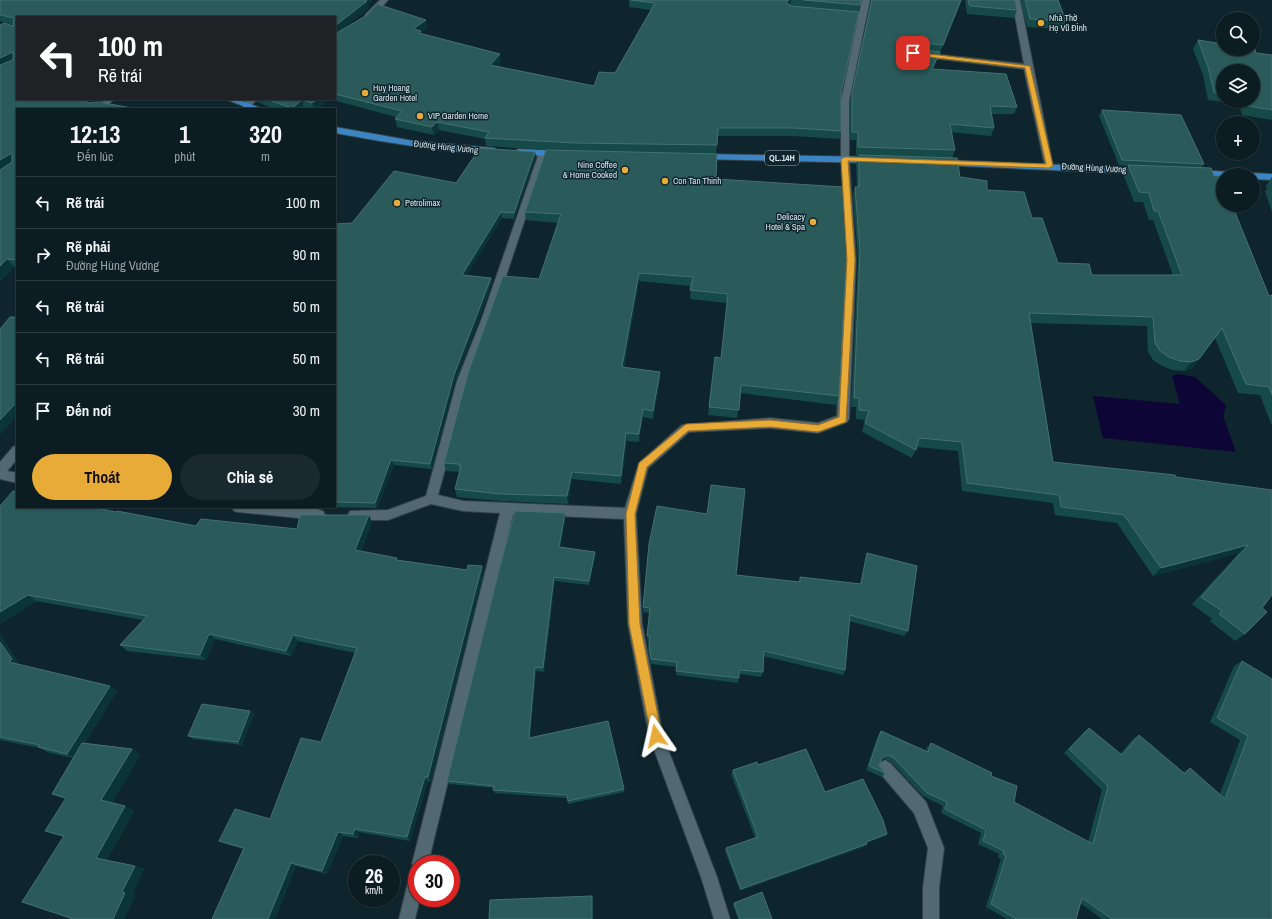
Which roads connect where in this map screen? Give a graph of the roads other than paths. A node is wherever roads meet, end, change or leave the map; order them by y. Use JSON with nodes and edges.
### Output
{"nodes":[{"id":1,"x":384,"y":0,"type":"edge"},
{"id":2,"x":862,"y":0,"type":"edge"},
{"id":3,"x":866,"y":0,"type":"edge"},
{"id":4,"x":1016,"y":0,"type":"edge"},
{"id":5,"x":359,"y":24,"type":"edge"},
{"id":6,"x":913,"y":53,"type":"edge"},
{"id":7,"x":1028,"y":67,"type":"junction"},
{"id":8,"x":110,"y":100,"type":"edge"},
{"id":9,"x":232,"y":100,"type":"edge"},
{"id":10,"x":253,"y":100,"type":"edge"},
{"id":11,"x":246,"y":105,"type":"junction"},
{"id":12,"x":98,"y":108,"type":"edge"},
{"id":13,"x":256,"y":108,"type":"edge"},
{"id":14,"x":336,"y":130,"type":"edge"},
{"id":15,"x":542,"y":153,"type":"junction"},
{"id":16,"x":566,"y":154,"type":"edge"},
{"id":17,"x":693,"y":157,"type":"edge"},
{"id":18,"x":845,"y":159,"type":"junction"},
{"id":19,"x":884,"y":160,"type":"edge"},
{"id":20,"x":931,"y":162,"type":"edge"},
{"id":21,"x":1049,"y":166,"type":"junction"},
{"id":22,"x":1152,"y":171,"type":"edge"},
{"id":23,"x":1191,"y":173,"type":"edge"},
{"id":24,"x":1216,"y":174,"type":"edge"},
{"id":25,"x":1260,"y":176,"type":"edge"},
{"id":26,"x":1272,"y":177,"type":"edge"},
{"id":27,"x":16,"y":451,"type":"edge"},
{"id":28,"x":0,"y":471,"type":"edge"},
{"id":29,"x":0,"y":474,"type":"edge"},
{"id":30,"x":16,"y":478,"type":"edge"},
{"id":31,"x":431,"y":499,"type":"junction"},
{"id":32,"x":246,"y":508,"type":"edge"},
{"id":33,"x":508,"y":508,"type":"junction"},
{"id":34,"x":630,"y":514,"type":"junction"},
{"id":35,"x":328,"y":515,"type":"edge"},
{"id":36,"x":343,"y":515,"type":"edge"},
{"id":37,"x":885,"y":768,"type":"edge"},
{"id":38,"x":422,"y":855,"type":"edge"},
{"id":39,"x":410,"y":907,"type":"edge"},
{"id":40,"x":407,"y":919,"type":"edge"},
{"id":41,"x":722,"y":919,"type":"edge"},
{"id":42,"x":931,"y":919,"type":"edge"}],
"edges":[{"from":1,"to":5,"type":"street"},
{"from":2,"to":3,"type":"street"},
{"from":3,"to":18,"type":"street"},
{"from":4,"to":7,"type":"street"},
{"from":6,"to":7,"type":"street"},
{"from":7,"to":21,"type":"street"},
{"from":8,"to":12,"type":"street"},
{"from":9,"to":11,"type":"main road"},
{"from":10,"to":11,"type":"street"},
{"from":11,"to":13,"type":"main road"},
{"from":14,"to":15,"type":"main road","name":"Đường Hùng Vương"},
{"from":15,"to":16,"type":"main road","name":"Đường Hùng Vương"},
{"from":15,"to":31,"type":"street"},
{"from":17,"to":18,"type":"main road","number":"QL.14H"},
{"from":18,"to":19,"type":"main road","number":"QL.14H"},
{"from":18,"to":34,"type":"street"},
{"from":20,"to":21,"type":"main road","name":"Đường Hùng Vương"},
{"from":21,"to":22,"type":"main road","name":"Đường Hùng Vương"},
{"from":23,"to":24,"type":"main road"},
{"from":25,"to":26,"type":"main road"},
{"from":27,"to":28,"type":"street"},
{"from":29,"to":30,"type":"street"},
{"from":31,"to":33,"type":"street"},
{"from":31,"to":36,"type":"street"},
{"from":32,"to":35,"type":"street"},
{"from":33,"to":34,"type":"street"},
{"from":33,"to":38,"type":"street"},
{"from":34,"to":41,"type":"street"},
{"from":37,"to":42,"type":"street"},
{"from":39,"to":40,"type":"street"}]}
